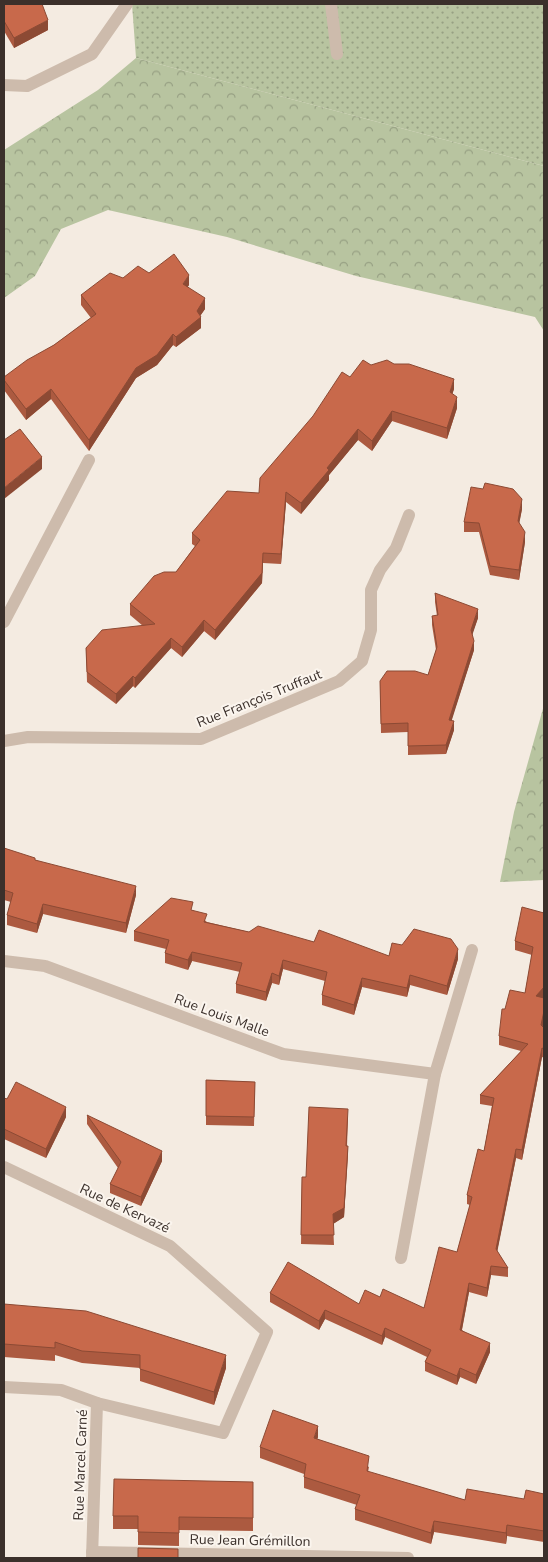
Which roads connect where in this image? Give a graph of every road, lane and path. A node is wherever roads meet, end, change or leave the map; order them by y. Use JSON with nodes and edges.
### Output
{"nodes":[{"id":1,"x":127,"y":4,"type":"edge"},
{"id":2,"x":331,"y":4,"type":"edge"},
{"id":3,"x":337,"y":54,"type":"dead end"},
{"id":4,"x":4,"y":85,"type":"edge"},
{"id":5,"x":89,"y":460,"type":"dead end"},
{"id":6,"x":409,"y":515,"type":"dead end"},
{"id":7,"x":4,"y":622,"type":"edge"},
{"id":8,"x":4,"y":741,"type":"edge"},
{"id":9,"x":472,"y":950,"type":"dead end"},
{"id":10,"x":4,"y":961,"type":"edge"},
{"id":11,"x":435,"y":1074,"type":"junction"},
{"id":12,"x":4,"y":1167,"type":"edge"},
{"id":13,"x":401,"y":1258,"type":"dead end"},
{"id":14,"x":267,"y":1332,"type":"joint"},
{"id":15,"x":4,"y":1387,"type":"edge"},
{"id":16,"x":96,"y":1403,"type":"junction"},
{"id":17,"x":92,"y":1555,"type":"edge"},
{"id":18,"x":408,"y":1558,"type":"edge"}],
"edges":[{"from":1,"to":4,"type":"street"},
{"from":2,"to":3,"type":"street"},
{"from":5,"to":7,"type":"street"},
{"from":6,"to":8,"type":"street","name":"Rue François Truffaut"},
{"from":9,"to":11,"type":"street"},
{"from":10,"to":11,"type":"street","name":"Rue Louis Malle"},
{"from":11,"to":13,"type":"street"},
{"from":12,"to":14,"type":"street","name":"Rue de Kervazé"},
{"from":14,"to":16,"type":"street","name":"Rue Marcel Carné"},
{"from":15,"to":16,"type":"street"},
{"from":16,"to":17,"type":"street","name":"Rue Marcel Carné"},
{"from":17,"to":18,"type":"street","name":"Rue Jean Grémillon"}]}
